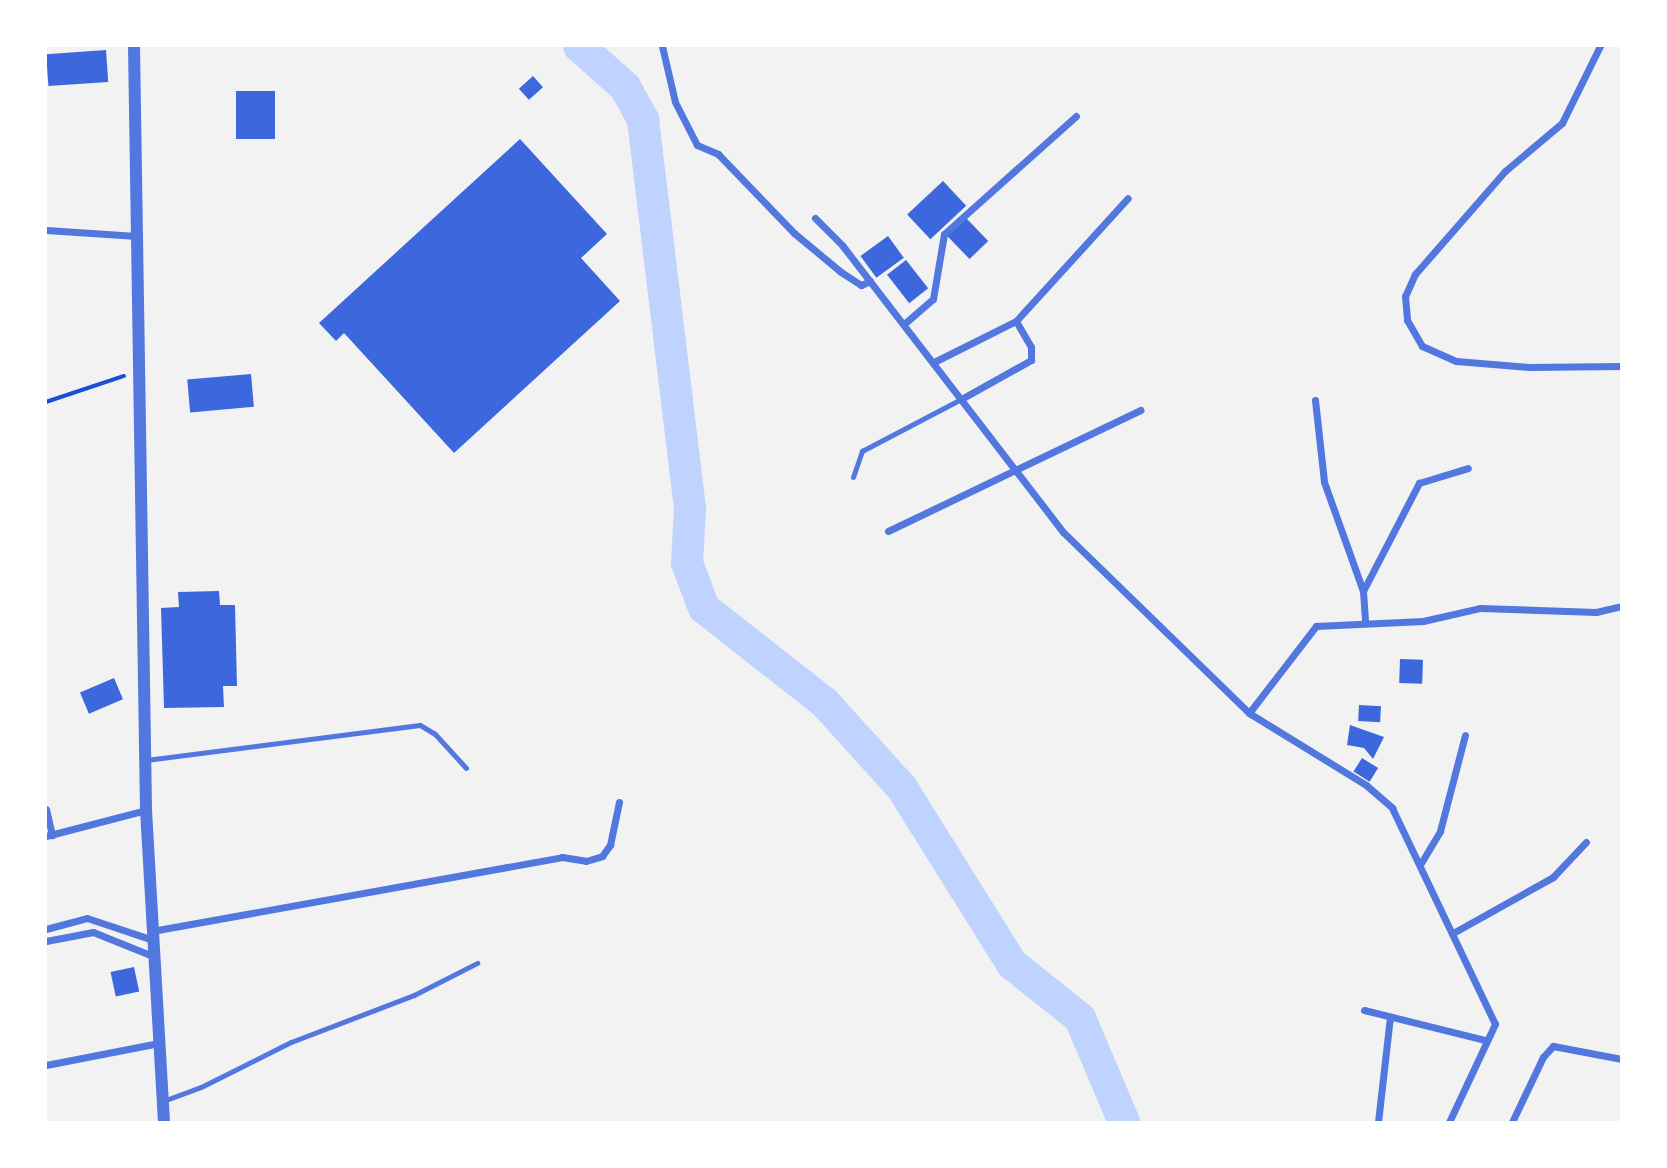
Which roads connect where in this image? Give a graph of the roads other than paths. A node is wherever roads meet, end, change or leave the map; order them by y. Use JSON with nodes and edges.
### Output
{"nodes":[{"id":1,"x":134,"y":46,"type":"edge"},
{"id":2,"x":662,"y":46,"type":"edge"},
{"id":3,"x":1600,"y":46,"type":"edge"},
{"id":4,"x":1076,"y":116,"type":"dead end"},
{"id":5,"x":1128,"y":198,"type":"dead end"},
{"id":6,"x":815,"y":218,"type":"dead end"},
{"id":7,"x":46,"y":230,"type":"edge"},
{"id":8,"x":137,"y":236,"type":"junction"},
{"id":9,"x":870,"y":281,"type":"junction"},
{"id":10,"x":1016,"y":321,"type":"junction"},
{"id":11,"x":904,"y":324,"type":"junction"},
{"id":12,"x":934,"y":362,"type":"junction"},
{"id":13,"x":1622,"y":366,"type":"edge"},
{"id":14,"x":962,"y":398,"type":"junction"},
{"id":15,"x":1315,"y":400,"type":"dead end"},
{"id":16,"x":1141,"y":410,"type":"dead end"},
{"id":17,"x":1468,"y":468,"type":"dead end"},
{"id":18,"x":1016,"y":472,"type":"junction"},
{"id":19,"x":853,"y":477,"type":"dead end"},
{"id":20,"x":888,"y":531,"type":"dead end"},
{"id":21,"x":1363,"y":591,"type":"junction"},
{"id":22,"x":1622,"y":606,"type":"edge"},
{"id":23,"x":1365,"y":622,"type":"junction"},
{"id":24,"x":1249,"y":713,"type":"junction"},
{"id":25,"x":1465,"y":735,"type":"dead end"},
{"id":26,"x":146,"y":760,"type":"junction"},
{"id":27,"x":466,"y":768,"type":"dead end"},
{"id":28,"x":620,"y":802,"type":"dead end"},
{"id":29,"x":46,"y":809,"type":"edge"},
{"id":30,"x":146,"y":810,"type":"junction"},
{"id":31,"x":48,"y":835,"type":"edge"},
{"id":32,"x":1586,"y":842,"type":"dead end"},
{"id":33,"x":1421,"y":863,"type":"junction"},
{"id":34,"x":88,"y":918,"type":"junction"},
{"id":35,"x":46,"y":929,"type":"edge"},
{"id":36,"x":93,"y":932,"type":"junction"},
{"id":37,"x":1453,"y":933,"type":"junction"},
{"id":38,"x":152,"y":936,"type":"junction"},
{"id":39,"x":46,"y":941,"type":"edge"},
{"id":40,"x":153,"y":956,"type":"junction"},
{"id":41,"x":477,"y":964,"type":"dead end"},
{"id":42,"x":1364,"y":1010,"type":"dead end"},
{"id":43,"x":1390,"y":1017,"type":"junction"},
{"id":44,"x":1485,"y":1040,"type":"junction"},
{"id":45,"x":159,"y":1043,"type":"junction"},
{"id":46,"x":1622,"y":1059,"type":"edge"},
{"id":47,"x":46,"y":1065,"type":"edge"},
{"id":48,"x":163,"y":1101,"type":"junction"},
{"id":49,"x":164,"y":1122,"type":"edge"},
{"id":50,"x":1378,"y":1122,"type":"edge"},
{"id":51,"x":1449,"y":1122,"type":"edge"},
{"id":52,"x":1513,"y":1122,"type":"edge"}],
"edges":[{"from":1,"to":8,"type":"street"},
{"from":2,"to":9,"type":"street"},
{"from":3,"to":13,"type":"street"},
{"from":4,"to":11,"type":"street"},
{"from":5,"to":10,"type":"street"},
{"from":6,"to":9,"type":"street"},
{"from":7,"to":8,"type":"street"},
{"from":8,"to":26,"type":"street"},
{"from":9,"to":11,"type":"street"},
{"from":10,"to":12,"type":"street"},
{"from":10,"to":14,"type":"street"},
{"from":11,"to":12,"type":"street"},
{"from":12,"to":14,"type":"street"},
{"from":14,"to":18,"type":"street"},
{"from":14,"to":19,"type":"lane"},
{"from":15,"to":21,"type":"street"},
{"from":16,"to":18,"type":"street"},
{"from":17,"to":21,"type":"street"},
{"from":18,"to":20,"type":"street"},
{"from":18,"to":24,"type":"street"},
{"from":21,"to":23,"type":"street"},
{"from":22,"to":23,"type":"street"},
{"from":23,"to":24,"type":"street"},
{"from":24,"to":33,"type":"street"},
{"from":25,"to":33,"type":"street"},
{"from":26,"to":27,"type":"lane"},
{"from":26,"to":30,"type":"street"},
{"from":28,"to":38,"type":"street"},
{"from":29,"to":31,"type":"street"},
{"from":30,"to":31,"type":"street"},
{"from":30,"to":38,"type":"street"},
{"from":32,"to":37,"type":"street"},
{"from":33,"to":37,"type":"street"},
{"from":34,"to":35,"type":"street"},
{"from":34,"to":36,"type":"street"},
{"from":34,"to":38,"type":"street"},
{"from":36,"to":39,"type":"street"},
{"from":36,"to":40,"type":"street"},
{"from":37,"to":44,"type":"street"},
{"from":38,"to":40,"type":"street"},
{"from":40,"to":45,"type":"street"},
{"from":41,"to":48,"type":"lane"},
{"from":42,"to":43,"type":"street"},
{"from":43,"to":44,"type":"street"},
{"from":43,"to":50,"type":"street"},
{"from":44,"to":51,"type":"street"},
{"from":45,"to":47,"type":"street"},
{"from":45,"to":48,"type":"street"},
{"from":46,"to":52,"type":"street"},
{"from":48,"to":49,"type":"street"}]}
